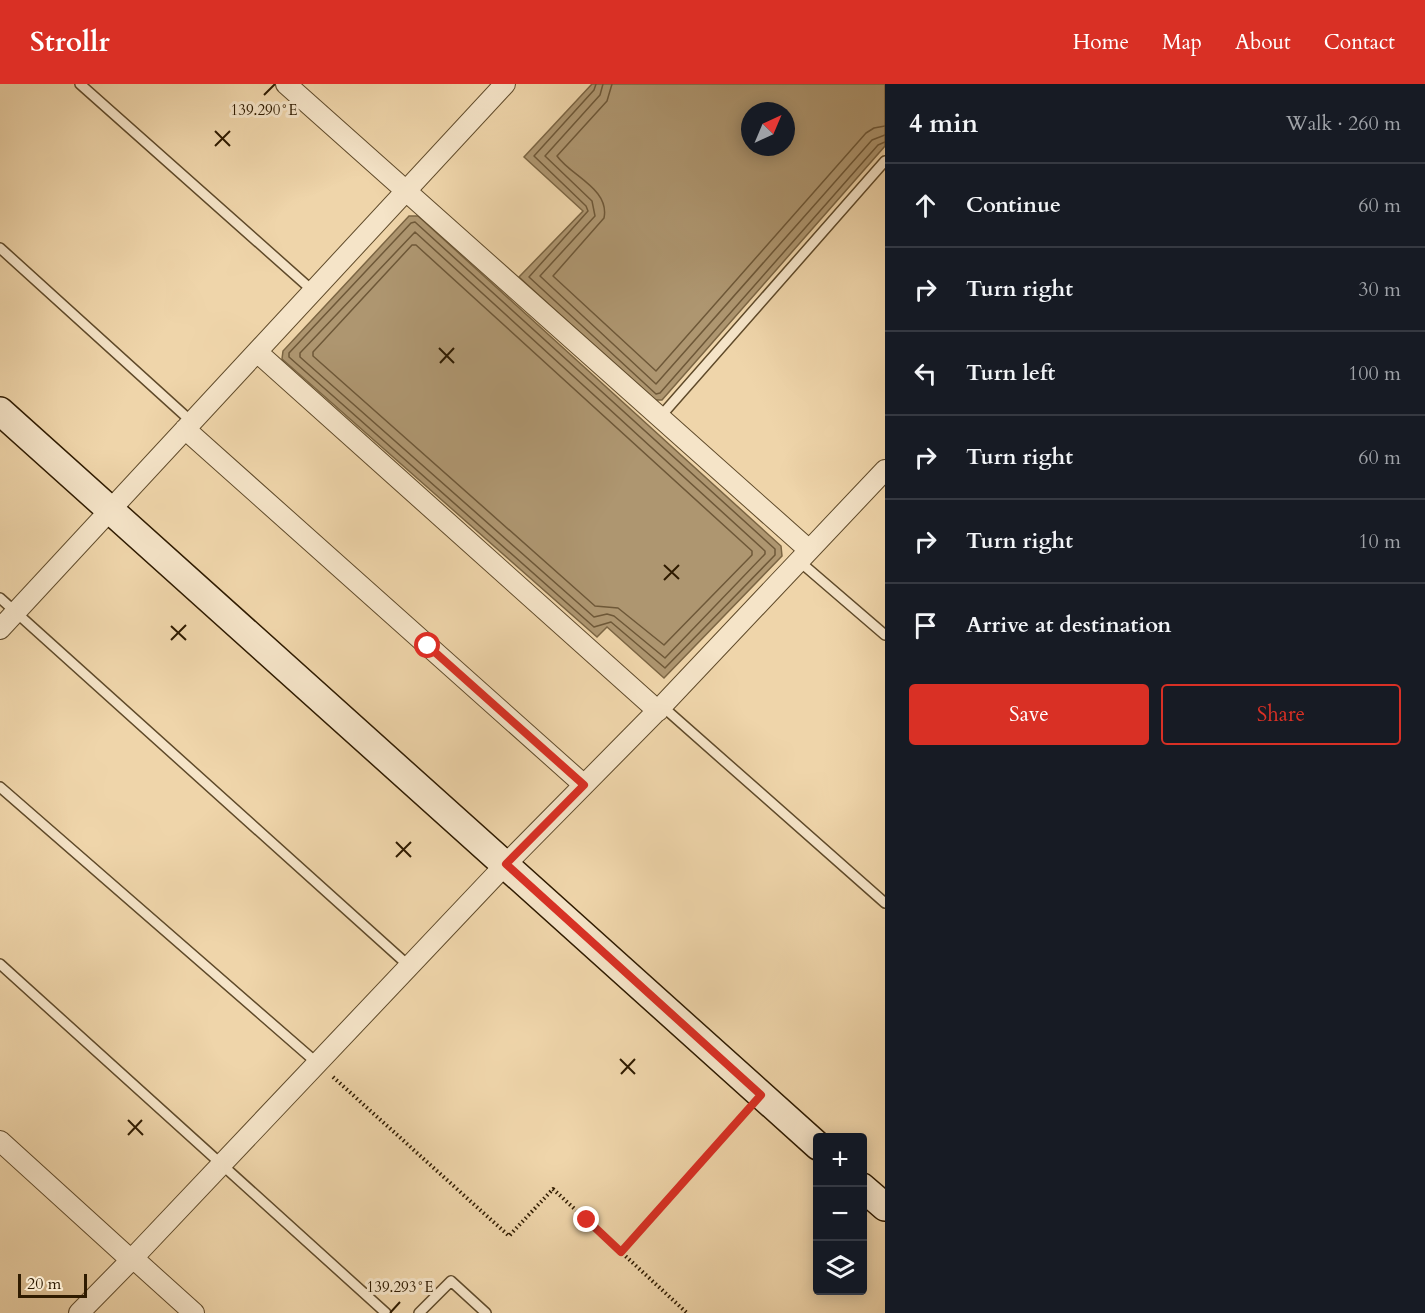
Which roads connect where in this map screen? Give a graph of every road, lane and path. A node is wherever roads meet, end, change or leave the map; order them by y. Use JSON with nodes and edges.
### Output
{"nodes":[{"id":1,"x":80,"y":84,"type":"edge"},
{"id":2,"x":286,"y":84,"type":"edge"},
{"id":3,"x":505,"y":84,"type":"edge"},
{"id":4,"x":885,"y":161,"type":"edge"},
{"id":5,"x":405,"y":192,"type":"junction"},
{"id":6,"x":0,"y":248,"type":"edge"},
{"id":7,"x":313,"y":291,"type":"junction"},
{"id":8,"x":257,"y":352,"type":"junction"},
{"id":9,"x":0,"y":411,"type":"edge"},
{"id":10,"x":660,"y":417,"type":"junction"},
{"id":11,"x":188,"y":426,"type":"junction"},
{"id":12,"x":885,"y":470,"type":"edge"},
{"id":13,"x":110,"y":510,"type":"junction"},
{"id":14,"x":804,"y":555,"type":"junction"},
{"id":15,"x":0,"y":598,"type":"edge"},
{"id":16,"x":16,"y":612,"type":"junction"},
{"id":17,"x":0,"y":629,"type":"edge"},
{"id":18,"x":885,"y":634,"type":"edge"},
{"id":19,"x":660,"y":708,"type":"junction"},
{"id":20,"x":584,"y":785,"type":"junction"},
{"id":21,"x":0,"y":787,"type":"edge"},
{"id":22,"x":506,"y":864,"type":"junction"},
{"id":23,"x":885,"y":903,"type":"edge"},
{"id":24,"x":0,"y":964,"type":"edge"},
{"id":25,"x":409,"y":966,"type":"junction"},
{"id":26,"x":317,"y":1063,"type":"junction"},
{"id":27,"x":761,"y":1095,"type":"junction"},
{"id":28,"x":0,"y":1141,"type":"edge"},
{"id":29,"x":813,"y":1142,"type":"edge"},
{"id":30,"x":220,"y":1164,"type":"junction"},
{"id":31,"x":863,"y":1187,"type":"edge"},
{"id":32,"x":885,"y":1207,"type":"edge"},
{"id":33,"x":621,"y":1252,"type":"junction"},
{"id":34,"x":131,"y":1260,"type":"junction"},
{"id":35,"x":79,"y":1313,"type":"edge"},
{"id":36,"x":194,"y":1313,"type":"edge"},
{"id":37,"x":386,"y":1313,"type":"edge"},
{"id":38,"x":419,"y":1313,"type":"edge"},
{"id":39,"x":486,"y":1313,"type":"edge"},
{"id":40,"x":687,"y":1313,"type":"edge"}],
"edges":[{"from":1,"to":7,"type":"lane"},
{"from":2,"to":5,"type":"street"},
{"from":3,"to":5,"type":"street"},
{"from":4,"to":10,"type":"lane"},
{"from":5,"to":7,"type":"street"},
{"from":5,"to":10,"type":"street"},
{"from":6,"to":11,"type":"lane"},
{"from":7,"to":8,"type":"street"},
{"from":8,"to":11,"type":"street"},
{"from":8,"to":19,"type":"street"},
{"from":9,"to":13,"type":"street"},
{"from":10,"to":14,"type":"street"},
{"from":11,"to":13,"type":"street"},
{"from":11,"to":20,"type":"street"},
{"from":12,"to":14,"type":"street"},
{"from":13,"to":16,"type":"street"},
{"from":13,"to":22,"type":"street"},
{"from":14,"to":18,"type":"lane"},
{"from":14,"to":19,"type":"street"},
{"from":15,"to":16,"type":"lane"},
{"from":16,"to":17,"type":"street"},
{"from":16,"to":25,"type":"lane"},
{"from":19,"to":20,"type":"street"},
{"from":19,"to":23,"type":"lane"},
{"from":20,"to":22,"type":"street"},
{"from":21,"to":26,"type":"lane"},
{"from":22,"to":25,"type":"street"},
{"from":22,"to":27,"type":"street"},
{"from":24,"to":30,"type":"lane"},
{"from":25,"to":26,"type":"street"},
{"from":26,"to":30,"type":"street"},
{"from":26,"to":33,"type":"path"},
{"from":27,"to":29,"type":"street"},
{"from":27,"to":33,"type":"path"},
{"from":28,"to":34,"type":"street"},
{"from":30,"to":34,"type":"street"},
{"from":30,"to":37,"type":"lane"},
{"from":31,"to":32,"type":"street"},
{"from":33,"to":40,"type":"path"},
{"from":34,"to":35,"type":"street"},
{"from":34,"to":36,"type":"street"},
{"from":38,"to":39,"type":"lane"}]}
